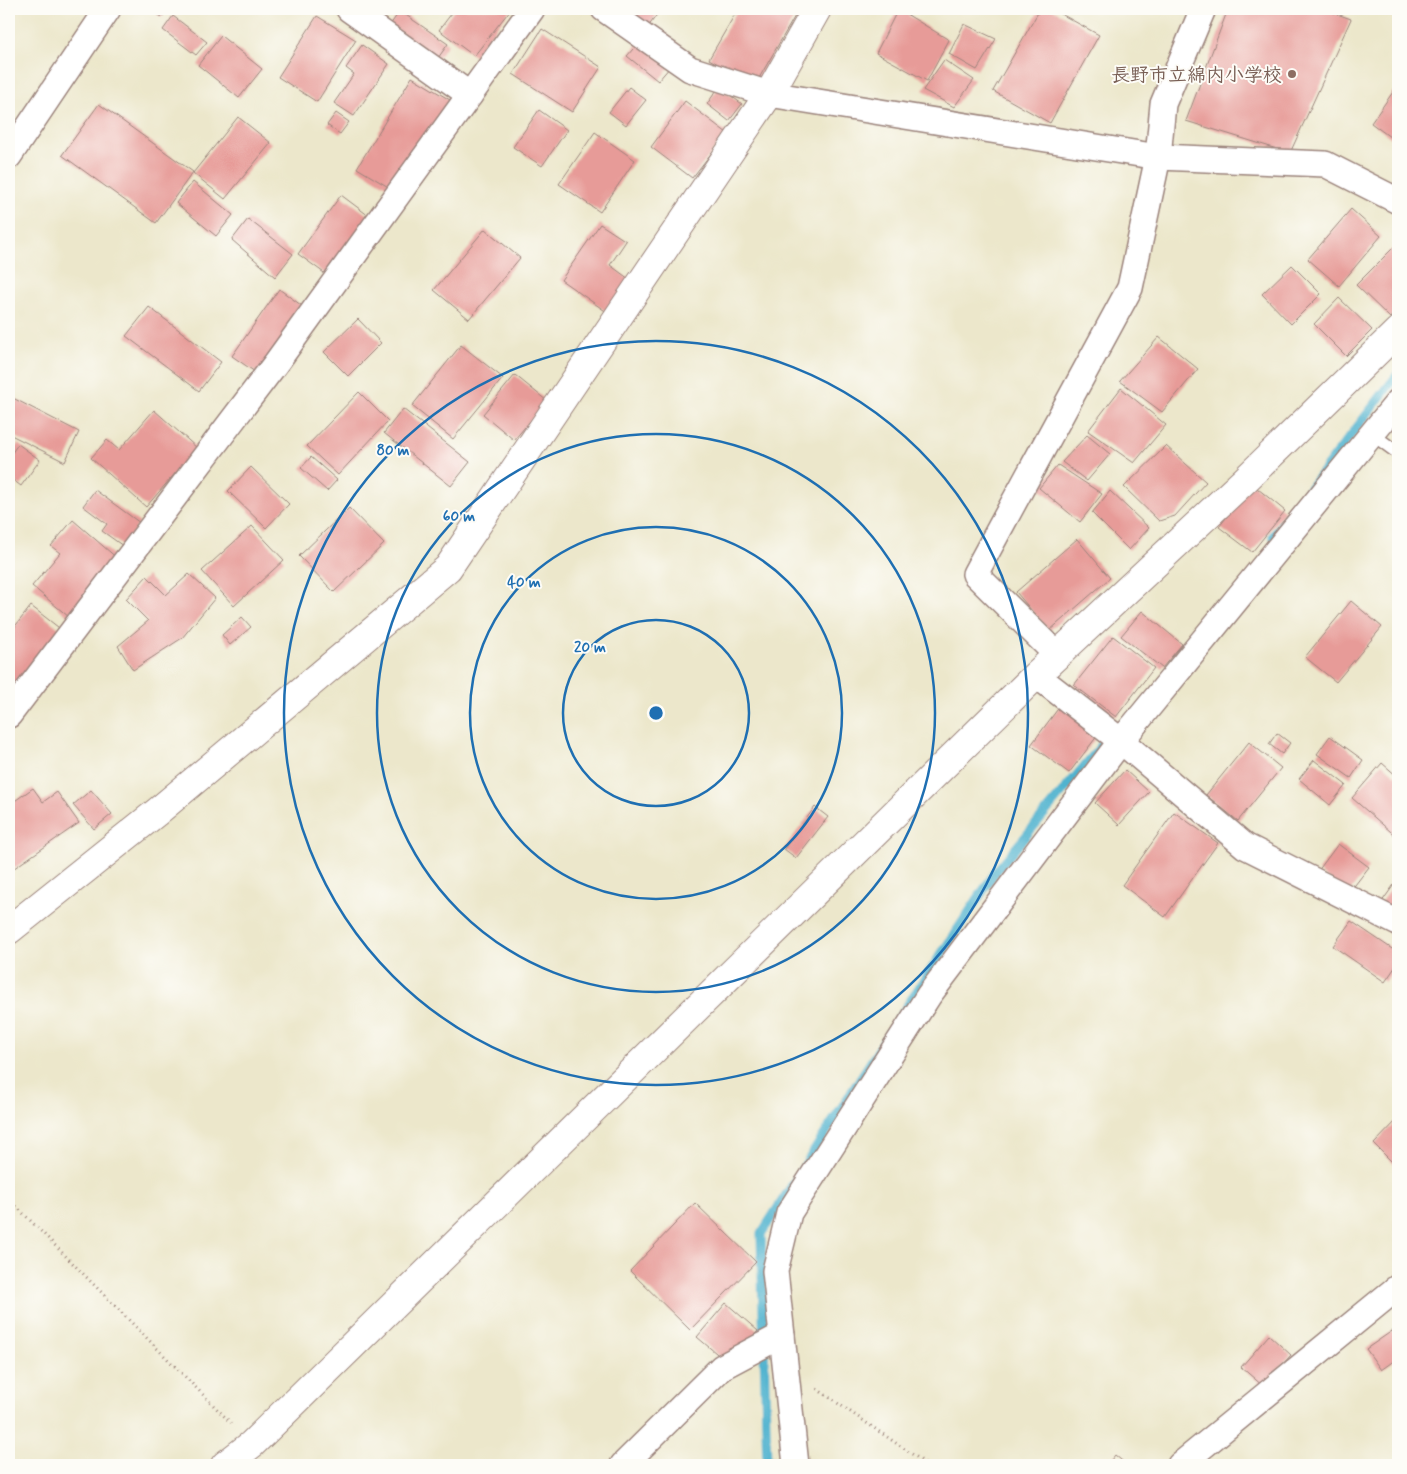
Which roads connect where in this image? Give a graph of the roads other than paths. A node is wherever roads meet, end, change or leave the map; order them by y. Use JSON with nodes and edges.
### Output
{"nodes":[{"id":1,"x":108,"y":9,"type":"edge"},
{"id":2,"x":349,"y":9,"type":"edge"},
{"id":3,"x":532,"y":9,"type":"edge"},
{"id":4,"x":604,"y":9,"type":"edge"},
{"id":5,"x":817,"y":9,"type":"edge"},
{"id":6,"x":1203,"y":9,"type":"edge"},
{"id":7,"x":769,"y":94,"type":"junction"},
{"id":8,"x":470,"y":96,"type":"junction"},
{"id":9,"x":9,"y":156,"type":"edge"},
{"id":10,"x":1158,"y":158,"type":"junction"},
{"id":11,"x":1398,"y":200,"type":"edge"},
{"id":12,"x":1398,"y":331,"type":"edge"},
{"id":13,"x":1398,"y":402,"type":"edge"},
{"id":14,"x":1372,"y":434,"type":"junction"},
{"id":15,"x":1398,"y":453,"type":"edge"},
{"id":16,"x":1057,"y":655,"type":"junction"},
{"id":17,"x":1036,"y":675,"type":"junction"},
{"id":18,"x":9,"y":715,"type":"edge"},
{"id":19,"x":1121,"y":741,"type":"junction"},
{"id":20,"x":1398,"y":923,"type":"edge"},
{"id":21,"x":9,"y":930,"type":"edge"},
{"id":22,"x":1398,"y":1287,"type":"edge"},
{"id":23,"x":782,"y":1335,"type":"junction"},
{"id":24,"x":225,"y":1465,"type":"edge"},
{"id":25,"x":623,"y":1465,"type":"edge"},
{"id":26,"x":796,"y":1465,"type":"edge"},
{"id":27,"x":1180,"y":1465,"type":"edge"}],
"edges":[{"from":1,"to":9,"type":"street"},
{"from":2,"to":8,"type":"street"},
{"from":3,"to":8,"type":"street"},
{"from":4,"to":7,"type":"street"},
{"from":5,"to":7,"type":"street"},
{"from":6,"to":10,"type":"street"},
{"from":7,"to":10,"type":"street"},
{"from":7,"to":21,"type":"street"},
{"from":8,"to":18,"type":"street"},
{"from":10,"to":11,"type":"street"},
{"from":10,"to":16,"type":"street"},
{"from":12,"to":16,"type":"street"},
{"from":13,"to":14,"type":"street"},
{"from":14,"to":15,"type":"lane"},
{"from":14,"to":19,"type":"street"},
{"from":16,"to":17,"type":"street"},
{"from":17,"to":19,"type":"street"},
{"from":17,"to":24,"type":"street"},
{"from":19,"to":20,"type":"street"},
{"from":19,"to":23,"type":"street"},
{"from":22,"to":27,"type":"street"},
{"from":23,"to":25,"type":"street"},
{"from":23,"to":26,"type":"street"}]}
